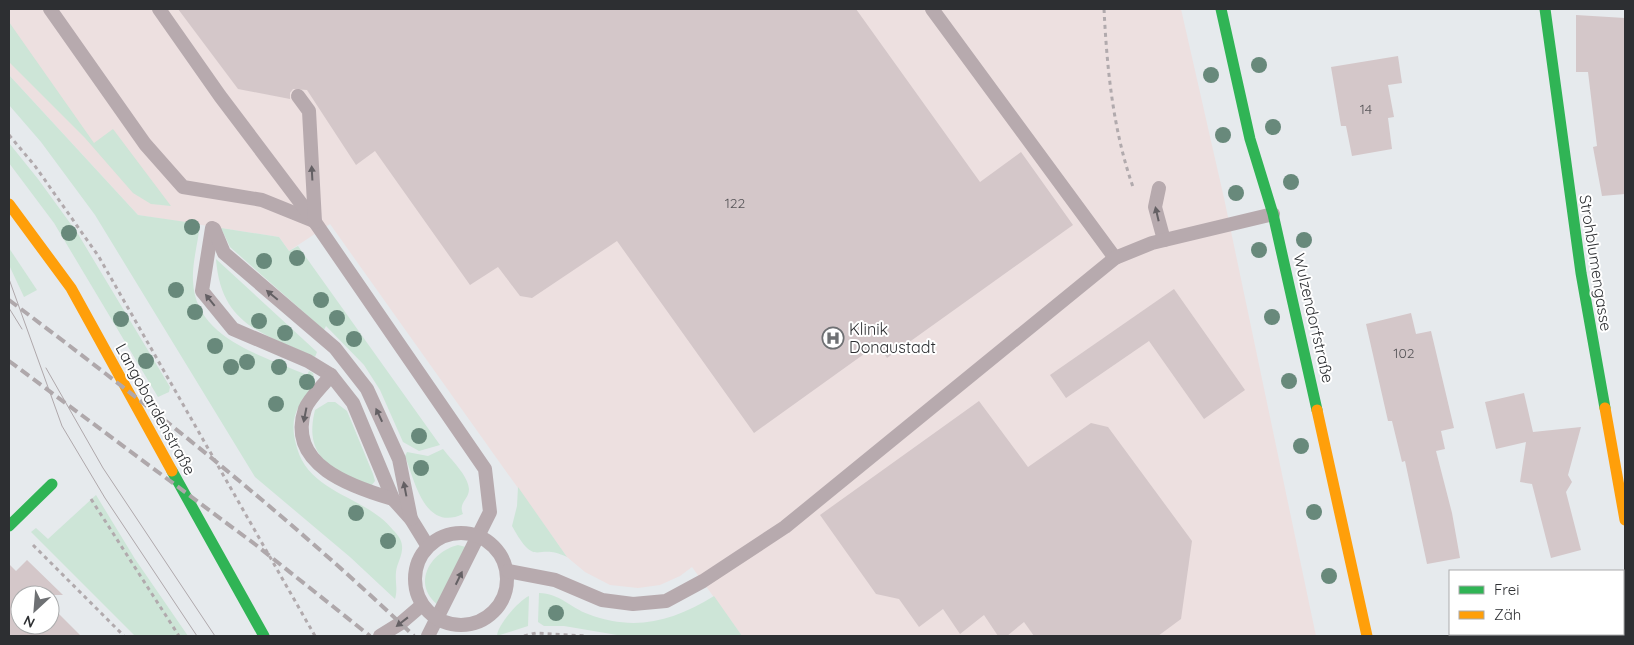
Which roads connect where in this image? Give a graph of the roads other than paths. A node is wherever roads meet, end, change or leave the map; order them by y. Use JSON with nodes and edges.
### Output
{"nodes":[{"id":1,"x":50,"y":9,"type":"edge"},
{"id":2,"x":159,"y":9,"type":"edge"},
{"id":3,"x":932,"y":9,"type":"edge"},
{"id":4,"x":1221,"y":9,"type":"edge"},
{"id":5,"x":1545,"y":9,"type":"edge"},
{"id":6,"x":298,"y":96,"type":"dead end"},
{"id":7,"x":1159,"y":188,"type":"dead end"},
{"id":8,"x":9,"y":204,"type":"edge"},
{"id":9,"x":1273,"y":214,"type":"junction"},
{"id":10,"x":315,"y":222,"type":"junction"},
{"id":11,"x":1164,"y":240,"type":"junction"},
{"id":12,"x":1115,"y":258,"type":"junction"},
{"id":13,"x":331,"y":376,"type":"junction"},
{"id":14,"x":52,"y":484,"type":"dead end"},
{"id":15,"x":393,"y":499,"type":"junction"},
{"id":16,"x":411,"y":519,"type":"junction"},
{"id":17,"x":1625,"y":520,"type":"edge"},
{"id":18,"x":9,"y":526,"type":"edge"},
{"id":19,"x":480,"y":535,"type":"junction"},
{"id":20,"x":427,"y":545,"type":"junction"},
{"id":21,"x":508,"y":571,"type":"junction"},
{"id":22,"x":422,"y":605,"type":"junction"},
{"id":23,"x":438,"y":620,"type":"junction"},
{"id":24,"x":264,"y":636,"type":"edge"},
{"id":25,"x":380,"y":636,"type":"edge"},
{"id":26,"x":428,"y":636,"type":"edge"},
{"id":27,"x":1367,"y":636,"type":"edge"}],
"edges":[{"from":1,"to":10,"type":"lane"},
{"from":2,"to":10,"type":"lane"},
{"from":3,"to":12,"type":"lane"},
{"from":4,"to":9,"type":"street","name":"Wulzendorfstraße"},
{"from":5,"to":17,"type":"street","name":"Strohblumengasse"},
{"from":10,"to":6,"type":"lane","one_way":true},
{"from":11,"to":7,"type":"lane","one_way":true},
{"from":8,"to":24,"type":"street","name":"Langobardenstraße"},
{"from":9,"to":11,"type":"lane"},
{"from":9,"to":27,"type":"street","name":"Wulzendorfstraße"},
{"from":10,"to":19,"type":"lane"},
{"from":11,"to":12,"type":"lane"},
{"from":12,"to":21,"type":"lane"},
{"from":13,"to":15,"type":"lane"},
{"from":13,"to":15,"type":"lane","one_way":true},
{"from":13,"to":16,"type":"lane"},
{"from":14,"to":18,"type":"street"},
{"from":15,"to":16,"type":"lane"},
{"from":16,"to":20,"type":"lane"},
{"from":19,"to":20,"type":"lane"},
{"from":19,"to":21,"type":"lane"},
{"from":23,"to":19,"type":"lane","one_way":true},
{"from":20,"to":22,"type":"lane"},
{"from":21,"to":23,"type":"lane"},
{"from":22,"to":23,"type":"lane"},
{"from":22,"to":25,"type":"lane","one_way":true},
{"from":23,"to":26,"type":"lane"}]}
